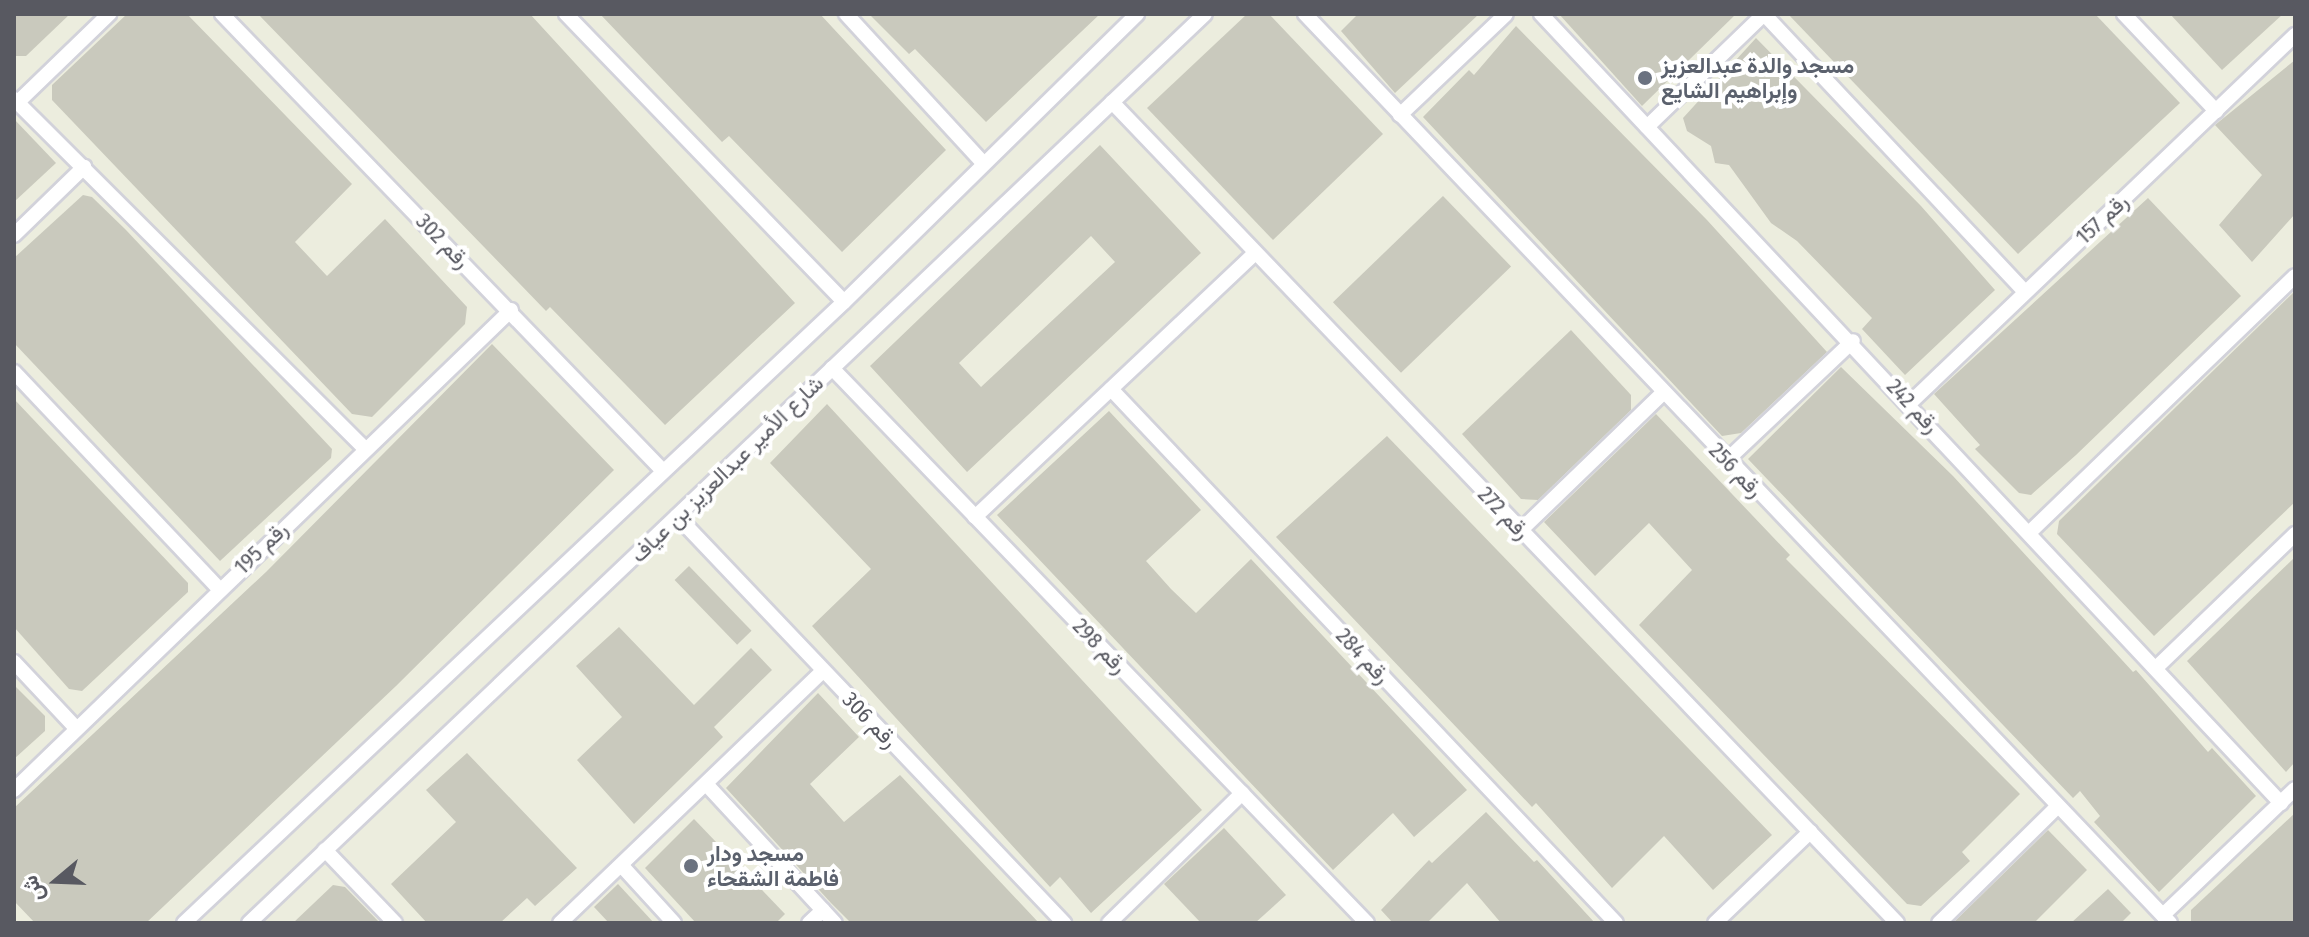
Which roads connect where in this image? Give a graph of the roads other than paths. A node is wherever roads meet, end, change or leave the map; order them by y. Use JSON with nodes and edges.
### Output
{"nodes":[{"id":1,"x":109,"y":14,"type":"edge"},
{"id":2,"x":222,"y":14,"type":"edge"},
{"id":3,"x":566,"y":14,"type":"edge"},
{"id":4,"x":846,"y":14,"type":"edge"},
{"id":5,"x":1137,"y":14,"type":"edge"},
{"id":6,"x":1205,"y":14,"type":"edge"},
{"id":7,"x":1305,"y":14,"type":"edge"},
{"id":8,"x":1506,"y":14,"type":"edge"},
{"id":9,"x":1541,"y":14,"type":"edge"},
{"id":10,"x":1764,"y":14,"type":"edge"},
{"id":11,"x":2124,"y":14,"type":"edge"},
{"id":12,"x":2295,"y":35,"type":"edge"},
{"id":13,"x":16,"y":100,"type":"edge"},
{"id":14,"x":1112,"y":102,"type":"junction"},
{"id":15,"x":2216,"y":111,"type":"junction"},
{"id":16,"x":1400,"y":115,"type":"junction"},
{"id":17,"x":1647,"y":127,"type":"junction"},
{"id":18,"x":982,"y":162,"type":"junction"},
{"id":19,"x":84,"y":167,"type":"junction"},
{"id":20,"x":14,"y":235,"type":"edge"},
{"id":21,"x":1255,"y":253,"type":"junction"},
{"id":22,"x":2295,"y":276,"type":"edge"},
{"id":23,"x":2024,"y":291,"type":"junction"},
{"id":24,"x":844,"y":302,"type":"junction"},
{"id":25,"x":511,"y":310,"type":"junction"},
{"id":26,"x":1853,"y":341,"type":"junction"},
{"id":27,"x":832,"y":368,"type":"junction"},
{"id":28,"x":14,"y":372,"type":"edge"},
{"id":29,"x":1111,"y":389,"type":"junction"},
{"id":30,"x":1663,"y":393,"type":"junction"},
{"id":31,"x":1910,"y":403,"type":"junction"},
{"id":32,"x":365,"y":449,"type":"junction"},
{"id":33,"x":1727,"y":460,"type":"junction"},
{"id":34,"x":662,"y":470,"type":"junction"},
{"id":35,"x":677,"y":516,"type":"junction"},
{"id":36,"x":975,"y":517,"type":"junction"},
{"id":37,"x":1521,"y":530,"type":"junction"},
{"id":38,"x":2030,"y":532,"type":"junction"},
{"id":39,"x":2295,"y":534,"type":"edge"},
{"id":40,"x":219,"y":589,"type":"junction"},
{"id":41,"x":14,"y":662,"type":"edge"},
{"id":42,"x":2157,"y":667,"type":"junction"},
{"id":43,"x":823,"y":671,"type":"junction"},
{"id":44,"x":76,"y":728,"type":"junction"},
{"id":45,"x":707,"y":785,"type":"junction"},
{"id":46,"x":2295,"y":789,"type":"edge"},
{"id":47,"x":14,"y":790,"type":"edge"},
{"id":48,"x":1242,"y":793,"type":"junction"},
{"id":49,"x":2281,"y":803,"type":"junction"},
{"id":50,"x":2057,"y":807,"type":"junction"},
{"id":51,"x":1810,"y":832,"type":"junction"},
{"id":52,"x":325,"y":850,"type":"junction"},
{"id":53,"x":622,"y":866,"type":"junction"},
{"id":54,"x":823,"y":910,"type":"junction"},
{"id":55,"x":2166,"y":919,"type":"edge"},
{"id":56,"x":184,"y":923,"type":"edge"},
{"id":57,"x":249,"y":923,"type":"edge"},
{"id":58,"x":395,"y":923,"type":"edge"},
{"id":59,"x":560,"y":923,"type":"edge"},
{"id":60,"x":674,"y":923,"type":"edge"},
{"id":61,"x":809,"y":923,"type":"edge"},
{"id":62,"x":835,"y":923,"type":"edge"},
{"id":63,"x":1064,"y":923,"type":"edge"},
{"id":64,"x":1109,"y":923,"type":"edge"},
{"id":65,"x":1367,"y":923,"type":"edge"},
{"id":66,"x":1616,"y":923,"type":"edge"},
{"id":67,"x":1715,"y":923,"type":"edge"},
{"id":68,"x":1897,"y":923,"type":"edge"},
{"id":69,"x":1939,"y":923,"type":"edge"}],
"edges":[{"from":1,"to":13,"type":"street"},
{"from":2,"to":25,"type":"street","name":"رقم 302"},
{"from":3,"to":24,"type":"street"},
{"from":4,"to":18,"type":"street"},
{"from":5,"to":18,"type":"street","name":"شارع الأمير عبدالعزيز بن عياف"},
{"from":6,"to":14,"type":"street","name":"شارع الأمير عبدالعزيز بن عياف"},
{"from":7,"to":16,"type":"street","name":"رقم 256"},
{"from":8,"to":16,"type":"street"},
{"from":9,"to":17,"type":"street","name":"رقم 242"},
{"from":10,"to":17,"type":"street"},
{"from":10,"to":23,"type":"street"},
{"from":11,"to":15,"type":"street"},
{"from":12,"to":15,"type":"street","name":"رقم 157"},
{"from":13,"to":19,"type":"street"},
{"from":14,"to":21,"type":"street","name":"رقم 272"},
{"from":14,"to":27,"type":"street","name":"شارع الأمير عبدالعزيز بن عياف"},
{"from":15,"to":23,"type":"street","name":"رقم 157"},
{"from":16,"to":30,"type":"street","name":"رقم 256"},
{"from":17,"to":26,"type":"street","name":"رقم 242"},
{"from":18,"to":24,"type":"street","name":"شارع الأمير عبدالعزيز بن عياف"},
{"from":19,"to":20,"type":"street"},
{"from":19,"to":32,"type":"street"},
{"from":21,"to":29,"type":"street"},
{"from":21,"to":37,"type":"street","name":"رقم 272"},
{"from":22,"to":38,"type":"street"},
{"from":23,"to":31,"type":"street","name":"رقم 157"},
{"from":24,"to":34,"type":"street","name":"شارع الأمير عبدالعزيز بن عياف"},
{"from":25,"to":32,"type":"street","name":"رقم 195"},
{"from":25,"to":34,"type":"street","name":"رقم 302"},
{"from":26,"to":31,"type":"street","name":"رقم 242"},
{"from":26,"to":33,"type":"street"},
{"from":27,"to":35,"type":"street","name":"شارع الأمير عبدالعزيز بن عياف"},
{"from":27,"to":36,"type":"street","name":"رقم 298"},
{"from":28,"to":40,"type":"street"},
{"from":29,"to":36,"type":"street"},
{"from":29,"to":66,"type":"street","name":"رقم 284"},
{"from":30,"to":33,"type":"street","name":"رقم 256"},
{"from":30,"to":37,"type":"street"},
{"from":31,"to":38,"type":"street","name":"رقم 242"},
{"from":32,"to":40,"type":"street","name":"رقم 195"},
{"from":33,"to":50,"type":"street","name":"رقم 256"},
{"from":34,"to":56,"type":"street","name":"شارع الأمير عبدالعزيز بن عياف"},
{"from":35,"to":43,"type":"street","name":"رقم 306"},
{"from":35,"to":52,"type":"street","name":"شارع الأمير عبدالعزيز بن عياف"},
{"from":36,"to":48,"type":"street","name":"رقم 298"},
{"from":37,"to":51,"type":"street","name":"رقم 272"},
{"from":38,"to":42,"type":"street","name":"رقم 242"},
{"from":39,"to":42,"type":"street"},
{"from":40,"to":44,"type":"street","name":"رقم 195"},
{"from":41,"to":44,"type":"street"},
{"from":42,"to":49,"type":"street","name":"رقم 242"},
{"from":43,"to":45,"type":"street"},
{"from":43,"to":63,"type":"street","name":"رقم 306"},
{"from":44,"to":47,"type":"street","name":"رقم 195"},
{"from":45,"to":53,"type":"street"},
{"from":45,"to":54,"type":"street"},
{"from":46,"to":49,"type":"street"},
{"from":48,"to":64,"type":"street"},
{"from":48,"to":65,"type":"street","name":"رقم 298"},
{"from":49,"to":55,"type":"street"},
{"from":50,"to":55,"type":"street","name":"رقم 256"},
{"from":50,"to":69,"type":"street"},
{"from":51,"to":67,"type":"street"},
{"from":51,"to":68,"type":"street","name":"رقم 272"},
{"from":52,"to":57,"type":"street","name":"شارع الأمير عبدالعزيز بن عياف"},
{"from":52,"to":58,"type":"street"},
{"from":53,"to":59,"type":"street"},
{"from":53,"to":60,"type":"street"},
{"from":54,"to":61,"type":"street"},
{"from":54,"to":62,"type":"street"}]}
